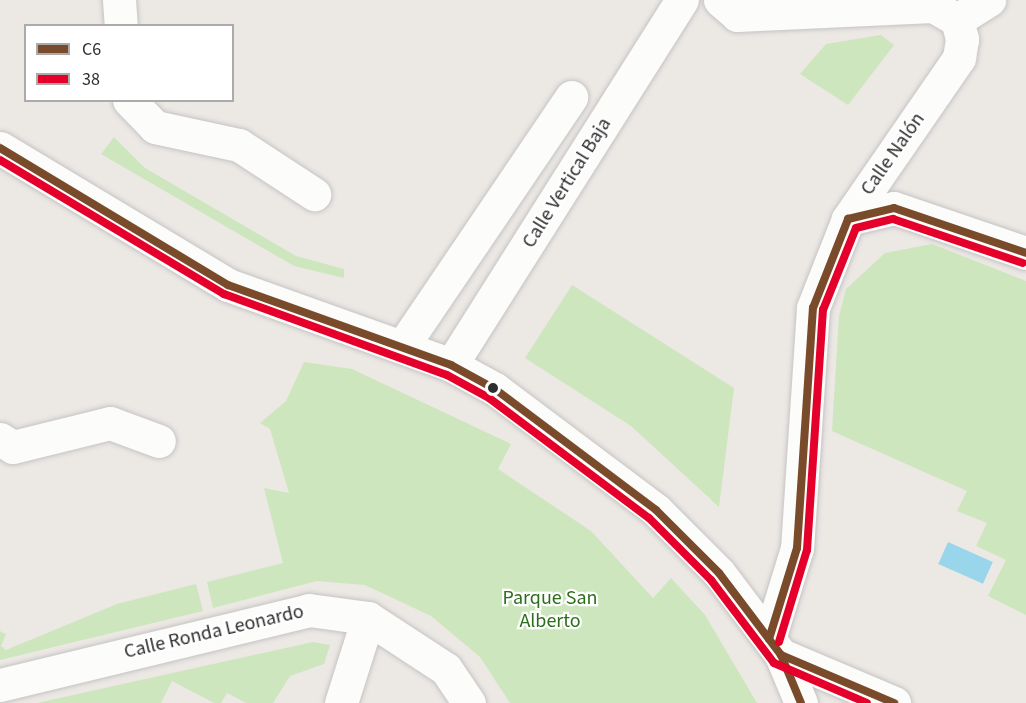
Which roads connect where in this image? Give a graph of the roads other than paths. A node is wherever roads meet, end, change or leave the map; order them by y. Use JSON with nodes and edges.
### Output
{"nodes":[{"id":1,"x":119,"y":0,"type":"edge"},
{"id":2,"x":682,"y":0,"type":"edge"},
{"id":3,"x":720,"y":0,"type":"edge"},
{"id":4,"x":989,"y":0,"type":"edge"},
{"id":5,"x":957,"y":20,"type":"junction"},
{"id":6,"x":121,"y":24,"type":"edge"},
{"id":7,"x":571,"y":97,"type":"dead end"},
{"id":8,"x":131,"y":102,"type":"edge"},
{"id":9,"x":0,"y":148,"type":"edge"},
{"id":10,"x":314,"y":194,"type":"dead end"},
{"id":11,"x":848,"y":219,"type":"junction"},
{"id":12,"x":1026,"y":253,"type":"edge"},
{"id":13,"x":402,"y":347,"type":"junction"},
{"id":14,"x":452,"y":365,"type":"junction"},
{"id":15,"x":0,"y":439,"type":"edge"},
{"id":16,"x":159,"y":441,"type":"dead end"},
{"id":17,"x":368,"y":618,"type":"junction"},
{"id":18,"x":775,"y":647,"type":"junction"},
{"id":19,"x":0,"y":685,"type":"edge"},
{"id":20,"x":341,"y":703,"type":"edge"},
{"id":21,"x":470,"y":703,"type":"edge"},
{"id":22,"x":801,"y":703,"type":"edge"},
{"id":23,"x":894,"y":703,"type":"edge"}],
"edges":[{"from":1,"to":6,"type":"street"},
{"from":2,"to":14,"type":"street","name":"Calle Vertical Baja"},
{"from":3,"to":5,"type":"street"},
{"from":4,"to":5,"type":"street"},
{"from":5,"to":11,"type":"street","name":"Calle Nalón"},
{"from":7,"to":13,"type":"street"},
{"from":8,"to":10,"type":"street"},
{"from":9,"to":13,"type":"street"},
{"from":11,"to":12,"type":"street"},
{"from":11,"to":18,"type":"street","name":"Calle Nalón"},
{"from":13,"to":14,"type":"street"},
{"from":14,"to":18,"type":"street"},
{"from":15,"to":16,"type":"street"},
{"from":17,"to":19,"type":"street","name":"Calle Ronda Leonardo"},
{"from":17,"to":20,"type":"street"},
{"from":17,"to":21,"type":"street","name":"Calle Ronda Leonardo"},
{"from":18,"to":22,"type":"street"},
{"from":18,"to":23,"type":"street"}]}
